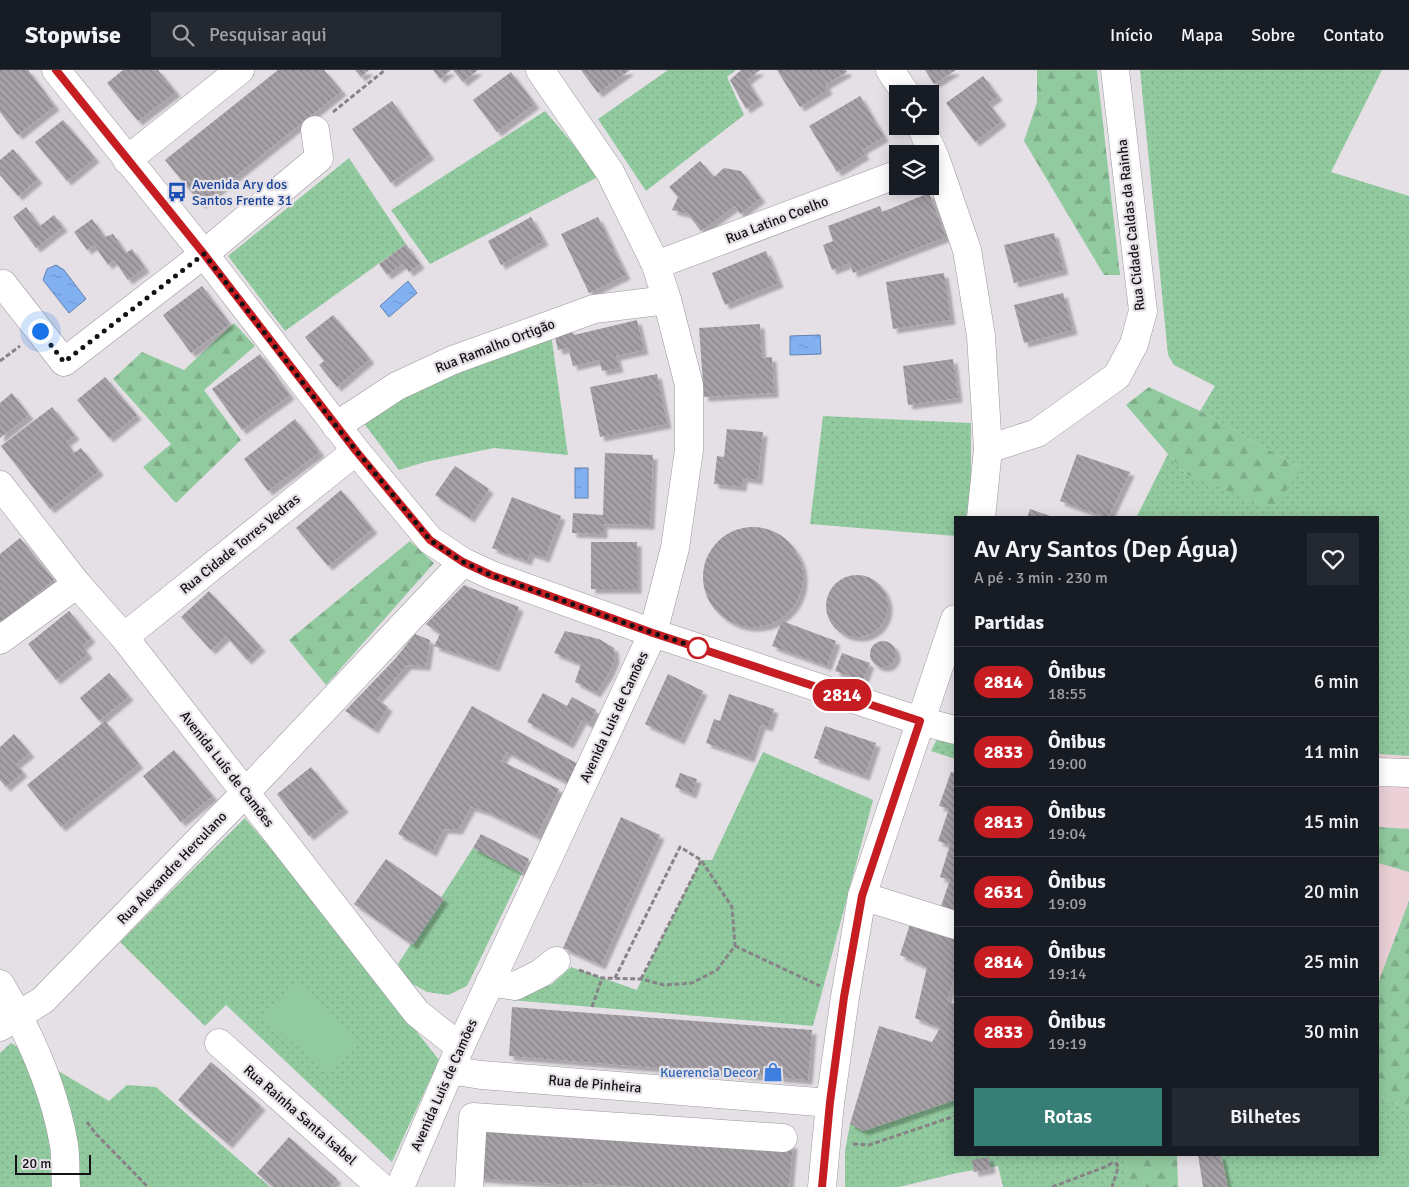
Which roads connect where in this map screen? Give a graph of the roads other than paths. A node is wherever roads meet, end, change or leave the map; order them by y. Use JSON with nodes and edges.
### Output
{"nodes":[{"id":1,"x":56,"y":70,"type":"edge"},
{"id":2,"x":240,"y":70,"type":"edge"},
{"id":3,"x":540,"y":70,"type":"edge"},
{"id":4,"x":890,"y":70,"type":"edge"},
{"id":5,"x":1115,"y":70,"type":"edge"},
{"id":6,"x":900,"y":85,"type":"edge"},
{"id":7,"x":314,"y":130,"type":"dead end"},
{"id":8,"x":127,"y":160,"type":"junction"},
{"id":9,"x":889,"y":177,"type":"edge"},
{"id":10,"x":939,"y":177,"type":"edge"},
{"id":11,"x":204,"y":254,"type":"junction"},
{"id":12,"x":656,"y":265,"type":"junction"},
{"id":13,"x":3,"y":284,"type":"dead end"},
{"id":14,"x":668,"y":300,"type":"junction"},
{"id":15,"x":336,"y":426,"type":"junction"},
{"id":16,"x":988,"y":449,"type":"junction"},
{"id":17,"x":356,"y":451,"type":"junction"},
{"id":18,"x":0,"y":485,"type":"edge"},
{"id":19,"x":981,"y":516,"type":"edge"},
{"id":20,"x":463,"y":562,"type":"junction"},
{"id":21,"x":76,"y":584,"type":"junction"},
{"id":22,"x":954,"y":622,"type":"edge"},
{"id":23,"x":653,"y":633,"type":"junction"},
{"id":24,"x":124,"y":637,"type":"junction"},
{"id":25,"x":0,"y":640,"type":"edge"},
{"id":26,"x":920,"y":721,"type":"junction"},
{"id":27,"x":954,"y":730,"type":"edge"},
{"id":28,"x":1379,"y":772,"type":"edge"},
{"id":29,"x":1409,"y":773,"type":"edge"},
{"id":30,"x":245,"y":793,"type":"junction"},
{"id":31,"x":862,"y":896,"type":"junction"},
{"id":32,"x":954,"y":925,"type":"edge"},
{"id":33,"x":556,"y":961,"type":"dead end"},
{"id":34,"x":490,"y":982,"type":"junction"},
{"id":35,"x":0,"y":984,"type":"edge"},
{"id":36,"x":9,"y":1022,"type":"edge"},
{"id":37,"x":219,"y":1043,"type":"dead end"},
{"id":38,"x":455,"y":1058,"type":"junction"},
{"id":39,"x":830,"y":1102,"type":"junction"},
{"id":40,"x":783,"y":1138,"type":"dead end"},
{"id":41,"x":66,"y":1187,"type":"edge"},
{"id":42,"x":381,"y":1187,"type":"edge"},
{"id":43,"x":400,"y":1187,"type":"edge"},
{"id":44,"x":469,"y":1187,"type":"edge"},
{"id":45,"x":822,"y":1187,"type":"edge"}],
"edges":[{"from":1,"to":8,"type":"street"},
{"from":2,"to":8,"type":"street"},
{"from":3,"to":12,"type":"street","name":"Avenida Luis de Camões"},
{"from":4,"to":6,"type":"street"},
{"from":5,"to":16,"type":"street","name":"Rua Cidade Caldas da Rainha"},
{"from":7,"to":11,"type":"street"},
{"from":8,"to":11,"type":"street"},
{"from":9,"to":12,"type":"street","name":"Rua Latino Coelho"},
{"from":10,"to":16,"type":"street"},
{"from":11,"to":13,"type":"street"},
{"from":11,"to":15,"type":"street"},
{"from":12,"to":14,"type":"street","name":"Avenida Luis de Camões"},
{"from":14,"to":15,"type":"street","name":"Rua Ramalho Ortigão"},
{"from":14,"to":23,"type":"street","name":"Avenida Luis de Camões"},
{"from":15,"to":17,"type":"street"},
{"from":16,"to":19,"type":"street"},
{"from":17,"to":20,"type":"street"},
{"from":17,"to":24,"type":"street","name":"Rua Cidade Torres Vedras"},
{"from":18,"to":21,"type":"street","name":"Avenida Luís de Camões"},
{"from":20,"to":23,"type":"street"},
{"from":20,"to":30,"type":"street","name":"Rua Alexandre Herculano"},
{"from":21,"to":24,"type":"street","name":"Avenida Luís de Camões"},
{"from":21,"to":25,"type":"street"},
{"from":22,"to":26,"type":"street"},
{"from":23,"to":26,"type":"street"},
{"from":23,"to":34,"type":"street","name":"Avenida Luis de Camões"},
{"from":24,"to":30,"type":"street","name":"Avenida Luís de Camões"},
{"from":26,"to":27,"type":"street"},
{"from":26,"to":31,"type":"street"},
{"from":28,"to":29,"type":"street"},
{"from":30,"to":36,"type":"street","name":"Rua Alexandre Herculano"},
{"from":30,"to":38,"type":"street","name":"Avenida Luís de Camões"},
{"from":31,"to":32,"type":"street"},
{"from":31,"to":39,"type":"street"},
{"from":33,"to":34,"type":"street"},
{"from":34,"to":38,"type":"street","name":"Avenida Luis de Camões"},
{"from":35,"to":36,"type":"street"},
{"from":36,"to":41,"type":"street"},
{"from":37,"to":42,"type":"street","name":"Rua Rainha Santa Isabel"},
{"from":38,"to":39,"type":"street","name":"Rua de Pinheira"},
{"from":38,"to":43,"type":"street","name":"Avenida Luis de Camões"},
{"from":39,"to":45,"type":"street"},
{"from":40,"to":44,"type":"street"}]}
